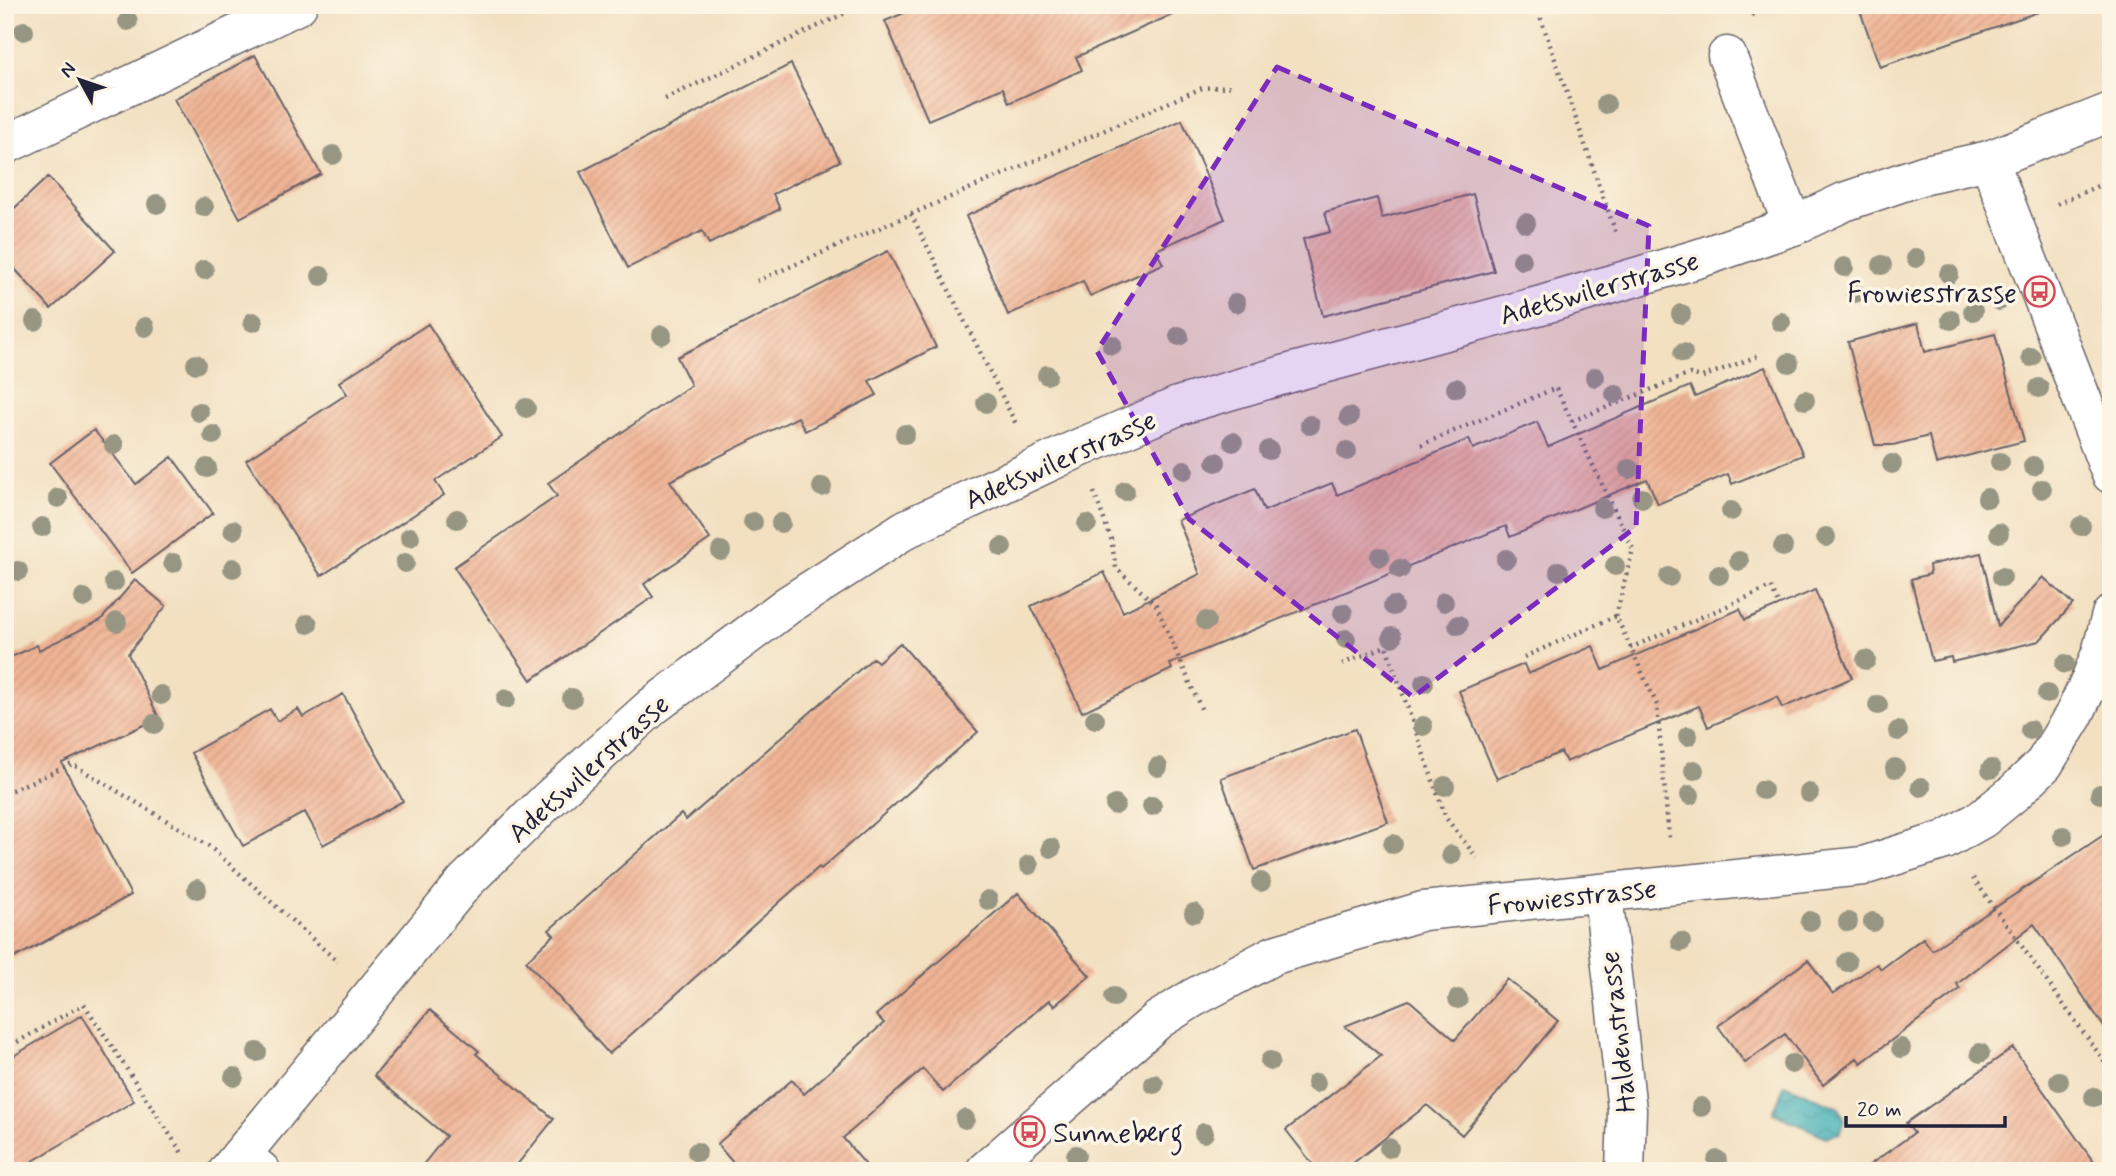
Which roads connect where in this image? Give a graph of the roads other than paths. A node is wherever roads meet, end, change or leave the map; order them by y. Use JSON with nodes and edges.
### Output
{"nodes":[{"id":1,"x":298,"y":5,"type":"edge"},
{"id":2,"x":1727,"y":56,"type":"dead end"},
{"id":3,"x":2111,"y":113,"type":"edge"},
{"id":4,"x":5,"y":145,"type":"edge"},
{"id":5,"x":1989,"y":160,"type":"junction"},
{"id":6,"x":1793,"y":226,"type":"junction"},
{"id":7,"x":2111,"y":474,"type":"edge"},
{"id":8,"x":2111,"y":615,"type":"edge"},
{"id":9,"x":1603,"y":894,"type":"junction"},
{"id":10,"x":244,"y":1165,"type":"edge"},
{"id":11,"x":985,"y":1171,"type":"edge"},
{"id":12,"x":1625,"y":1171,"type":"edge"}],
"edges":[{"from":1,"to":4,"type":"street"},
{"from":2,"to":6,"type":"street"},
{"from":3,"to":5,"type":"street","name":"Adetswilerstrasse"},
{"from":5,"to":6,"type":"street","name":"Adetswilerstrasse"},
{"from":5,"to":7,"type":"street"},
{"from":6,"to":10,"type":"street","name":"Adetswilerstrasse"},
{"from":8,"to":9,"type":"street","name":"Frowiesstrasse"},
{"from":9,"to":11,"type":"street","name":"Frowiesstrasse"},
{"from":9,"to":12,"type":"street","name":"Haldenstrasse"}]}
